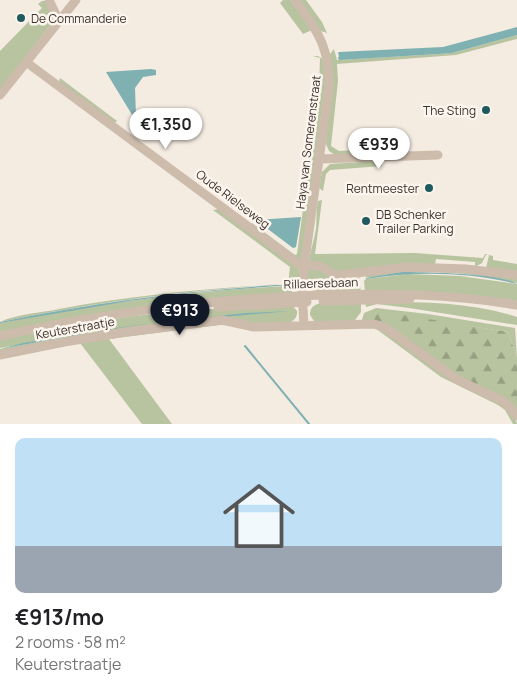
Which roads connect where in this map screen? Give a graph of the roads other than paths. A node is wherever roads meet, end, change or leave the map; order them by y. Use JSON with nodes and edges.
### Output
{"nodes":[{"id":1,"x":50,"y":0,"type":"edge"},
{"id":2,"x":76,"y":0,"type":"edge"},
{"id":3,"x":295,"y":0,"type":"edge"},
{"id":4,"x":59,"y":21,"type":"junction"},
{"id":5,"x":26,"y":62,"type":"junction"},
{"id":6,"x":0,"y":95,"type":"edge"},
{"id":7,"x":438,"y":155,"type":"dead end"},
{"id":8,"x":319,"y":159,"type":"junction"},
{"id":9,"x":304,"y":266,"type":"junction"},
{"id":10,"x":517,"y":275,"type":"edge"},
{"id":11,"x":303,"y":299,"type":"junction"},
{"id":12,"x":517,"y":306,"type":"edge"},
{"id":13,"x":517,"y":312,"type":"edge"},
{"id":14,"x":304,"y":326,"type":"junction"},
{"id":15,"x":0,"y":336,"type":"edge"},
{"id":16,"x":0,"y":355,"type":"edge"},
{"id":17,"x":517,"y":416,"type":"edge"}],
"edges":[{"from":1,"to":4,"type":"street"},
{"from":2,"to":4,"type":"street"},
{"from":3,"to":8,"type":"street","name":"Haya van Somerenstraat"},
{"from":4,"to":5,"type":"street"},
{"from":5,"to":6,"type":"street"},
{"from":5,"to":9,"type":"street","name":"Oude Rielseweg"},
{"from":7,"to":8,"type":"street"},
{"from":8,"to":9,"type":"street","name":"Haya van Somerenstraat"},
{"from":9,"to":10,"type":"street","name":"Oude Rielseweg"},
{"from":9,"to":11,"type":"street"},
{"from":11,"to":12,"type":"street","name":"Rillaersebaan"},
{"from":11,"to":13,"type":"street","name":"Rillaersebaan"},
{"from":11,"to":14,"type":"street"},
{"from":11,"to":15,"type":"street","name":"Rillaersebaan"},
{"from":14,"to":16,"type":"street","name":"Keuterstraatje"},
{"from":14,"to":17,"type":"street","name":"Keuterstraatje"}]}
